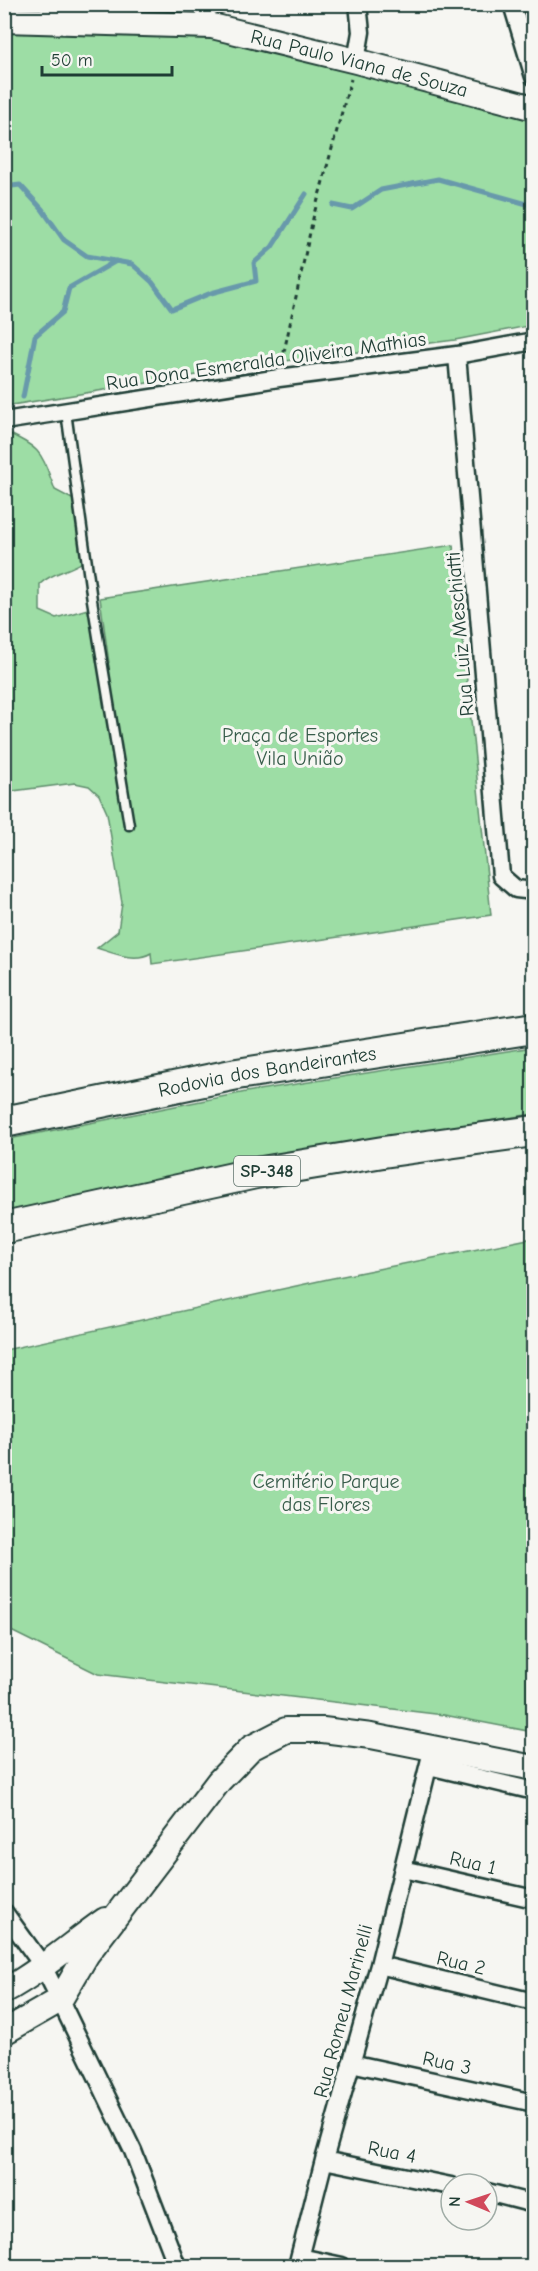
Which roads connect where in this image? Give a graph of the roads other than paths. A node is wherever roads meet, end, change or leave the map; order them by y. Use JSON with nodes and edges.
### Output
{"nodes":[{"id":1,"x":358,"y":4,"type":"edge"},
{"id":2,"x":512,"y":4,"type":"edge"},
{"id":3,"x":207,"y":15,"type":"edge"},
{"id":4,"x":4,"y":20,"type":"edge"},
{"id":5,"x":356,"y":61,"type":"junction"},
{"id":6,"x":534,"y":77,"type":"edge"},
{"id":7,"x":534,"y":108,"type":"edge"},
{"id":8,"x":534,"y":341,"type":"edge"},
{"id":9,"x":457,"y":355,"type":"junction"},
{"id":10,"x":66,"y":412,"type":"junction"},
{"id":11,"x":4,"y":421,"type":"edge"},
{"id":12,"x":129,"y":825,"type":"dead end"},
{"id":13,"x":532,"y":892,"type":"edge"},
{"id":14,"x":534,"y":1028,"type":"edge"},
{"id":15,"x":4,"y":1122,"type":"edge"},
{"id":16,"x":534,"y":1131,"type":"edge"},
{"id":17,"x":4,"y":1228,"type":"edge"},
{"id":18,"x":431,"y":1757,"type":"junction"},
{"id":19,"x":534,"y":1768,"type":"edge"},
{"id":20,"x":534,"y":1791,"type":"edge"},
{"id":21,"x":403,"y":1869,"type":"junction"},
{"id":22,"x":534,"y":1899,"type":"edge"},
{"id":23,"x":126,"y":1905,"type":"junction"},
{"id":24,"x":4,"y":1912,"type":"edge"},
{"id":25,"x":379,"y":1965,"type":"junction"},
{"id":26,"x":43,"y":1966,"type":"junction"},
{"id":27,"x":4,"y":1991,"type":"edge"},
{"id":28,"x":60,"y":2000,"type":"junction"},
{"id":29,"x":534,"y":2002,"type":"edge"},
{"id":30,"x":4,"y":2032,"type":"edge"},
{"id":31,"x":351,"y":2063,"type":"junction"},
{"id":32,"x":534,"y":2103,"type":"edge"},
{"id":33,"x":324,"y":2160,"type":"junction"},
{"id":34,"x":439,"y":2184,"type":"edge"},
{"id":35,"x":499,"y":2195,"type":"edge"},
{"id":36,"x":534,"y":2204,"type":"edge"},
{"id":37,"x":299,"y":2262,"type":"edge"},
{"id":38,"x":177,"y":2266,"type":"edge"},
{"id":39,"x":342,"y":2266,"type":"edge"}],
"edges":[{"from":1,"to":5,"type":"street"},
{"from":2,"to":6,"type":"street"},
{"from":3,"to":4,"type":"main road","name":"Rua Paulo Viana de Souza"},
{"from":3,"to":5,"type":"main road","name":"Rua Paulo Viana de Souza"},
{"from":5,"to":7,"type":"main road","name":"Rua Paulo Viana de Souza"},
{"from":8,"to":9,"type":"street","name":"Rua Dona Esmeralda Oliveira Mathias"},
{"from":9,"to":10,"type":"street","name":"Rua Dona Esmeralda Oliveira Mathias"},
{"from":9,"to":13,"type":"street","name":"Rua Luiz Meschiatti"},
{"from":10,"to":11,"type":"street","name":"Rua Dona Esmeralda Oliveira Mathias"},
{"from":10,"to":12,"type":"lane"},
{"from":14,"to":15,"type":"highway","name":"Rodovia dos Bandeirantes"},
{"from":16,"to":17,"type":"highway","number":"SP-348"},
{"from":18,"to":19,"type":"main road"},
{"from":18,"to":20,"type":"street"},
{"from":18,"to":21,"type":"street","name":"Rua Romeu Marinelli"},
{"from":18,"to":23,"type":"main road"},
{"from":21,"to":22,"type":"street","name":"Rua 1"},
{"from":21,"to":25,"type":"street","name":"Rua Romeu Marinelli"},
{"from":23,"to":26,"type":"main road"},
{"from":23,"to":28,"type":"main road"},
{"from":24,"to":26,"type":"street"},
{"from":25,"to":29,"type":"street","name":"Rua 2"},
{"from":25,"to":31,"type":"street","name":"Rua Romeu Marinelli"},
{"from":26,"to":27,"type":"main road"},
{"from":26,"to":28,"type":"street"},
{"from":28,"to":30,"type":"main road"},
{"from":28,"to":38,"type":"street"},
{"from":31,"to":32,"type":"street","name":"Rua 3"},
{"from":31,"to":33,"type":"street","name":"Rua Romeu Marinelli"},
{"from":33,"to":34,"type":"street","name":"Rua 4"},
{"from":33,"to":37,"type":"street","name":"Rua Romeu Marinelli"},
{"from":35,"to":36,"type":"street"},
{"from":37,"to":39,"type":"street"}]}
